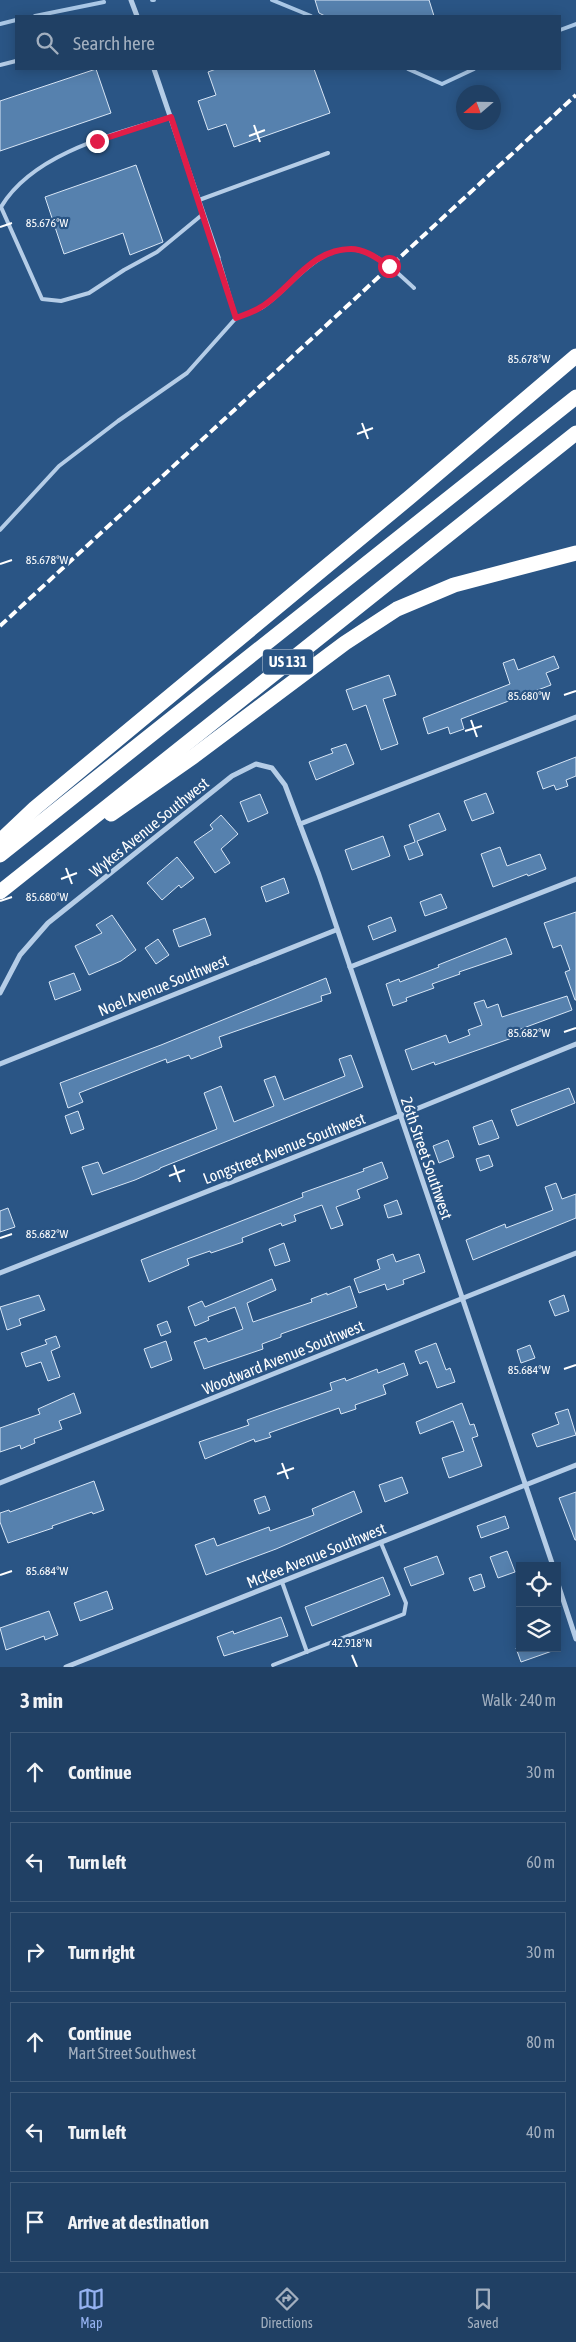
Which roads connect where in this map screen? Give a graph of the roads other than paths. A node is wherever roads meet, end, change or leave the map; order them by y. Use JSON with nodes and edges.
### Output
{"nodes":[{"id":1,"x":131,"y":0,"type":"edge"},
{"id":2,"x":136,"y":15,"type":"edge"},
{"id":3,"x":15,"y":60,"type":"edge"},
{"id":4,"x":0,"y":65,"type":"edge"},
{"id":5,"x":154,"y":70,"type":"edge"},
{"id":6,"x":171,"y":117,"type":"junction"},
{"id":7,"x":328,"y":152,"type":"dead end"},
{"id":8,"x":199,"y":200,"type":"junction"},
{"id":9,"x":203,"y":214,"type":"junction"},
{"id":10,"x":218,"y":257,"type":"joint"},
{"id":11,"x":414,"y":288,"type":"dead end"},
{"id":12,"x":236,"y":318,"type":"junction"},
{"id":13,"x":576,"y":356,"type":"edge"},
{"id":14,"x":576,"y":396,"type":"edge"},
{"id":15,"x":576,"y":433,"type":"edge"},
{"id":16,"x":0,"y":530,"type":"edge"},
{"id":17,"x":576,"y":554,"type":"edge"},
{"id":18,"x":576,"y":717,"type":"edge"},
{"id":19,"x":266,"y":765,"type":"joint"},
{"id":20,"x":300,"y":824,"type":"junction"},
{"id":21,"x":0,"y":841,"type":"edge"},
{"id":22,"x":0,"y":855,"type":"edge"},
{"id":23,"x":576,"y":879,"type":"edge"},
{"id":24,"x":0,"y":893,"type":"edge"},
{"id":25,"x":336,"y":930,"type":"junction"},
{"id":26,"x":350,"y":967,"type":"junction"},
{"id":27,"x":0,"y":992,"type":"edge"},
{"id":28,"x":576,"y":1044,"type":"edge"},
{"id":29,"x":0,"y":1064,"type":"edge"},
{"id":30,"x":399,"y":1116,"type":"junction"},
{"id":31,"x":576,"y":1253,"type":"edge"},
{"id":32,"x":0,"y":1272,"type":"edge"},
{"id":33,"x":461,"y":1299,"type":"junction"},
{"id":34,"x":576,"y":1465,"type":"edge"},
{"id":35,"x":0,"y":1483,"type":"edge"},
{"id":36,"x":527,"y":1485,"type":"junction"},
{"id":37,"x":381,"y":1542,"type":"junction"},
{"id":38,"x":551,"y":1562,"type":"edge"},
{"id":39,"x":282,"y":1582,"type":"junction"},
{"id":40,"x":561,"y":1592,"type":"edge"},
{"id":41,"x":576,"y":1639,"type":"edge"},
{"id":42,"x":307,"y":1652,"type":"junction"},
{"id":43,"x":273,"y":1666,"type":"dead end"},
{"id":44,"x":66,"y":1667,"type":"edge"}],
"edges":[{"from":1,"to":2,"type":"street"},
{"from":3,"to":4,"type":"lane"},
{"from":5,"to":6,"type":"street"},
{"from":6,"to":8,"type":"street"},
{"from":6,"to":9,"type":"lane"},
{"from":7,"to":8,"type":"lane"},
{"from":8,"to":9,"type":"street"},
{"from":9,"to":10,"type":"street"},
{"from":10,"to":12,"type":"lane"},
{"from":11,"to":12,"type":"lane"},
{"from":12,"to":16,"type":"lane"},
{"from":13,"to":21,"type":"highway"},
{"from":14,"to":22,"type":"highway","number":"US 131"},
{"from":15,"to":24,"type":"highway","number":"US 131"},
{"from":17,"to":24,"type":"highway"},
{"from":18,"to":20,"type":"street"},
{"from":19,"to":20,"type":"street","name":"26th Street Southwest"},
{"from":19,"to":27,"type":"street","name":"Wykes Avenue Southwest"},
{"from":20,"to":25,"type":"street","name":"26th Street Southwest"},
{"from":23,"to":26,"type":"street"},
{"from":25,"to":26,"type":"street","name":"26th Street Southwest"},
{"from":25,"to":29,"type":"street","name":"Noel Avenue Southwest"},
{"from":26,"to":30,"type":"street","name":"26th Street Southwest"},
{"from":28,"to":30,"type":"street","name":"Longstreet Avenue Southwest"},
{"from":30,"to":32,"type":"street","name":"Longstreet Avenue Southwest"},
{"from":30,"to":33,"type":"street","name":"26th Street Southwest"},
{"from":31,"to":33,"type":"street","name":"Woodward Avenue Southwest"},
{"from":33,"to":35,"type":"street","name":"Woodward Avenue Southwest"},
{"from":33,"to":36,"type":"street","name":"26th Street Southwest"},
{"from":34,"to":36,"type":"street","name":"McKee Avenue Southwest"},
{"from":36,"to":37,"type":"street","name":"McKee Avenue Southwest"},
{"from":36,"to":38,"type":"street","name":"26th Street Southwest"},
{"from":37,"to":39,"type":"street","name":"McKee Avenue Southwest"},
{"from":37,"to":42,"type":"lane"},
{"from":39,"to":42,"type":"lane"},
{"from":39,"to":44,"type":"street","name":"McKee Avenue Southwest"},
{"from":40,"to":41,"type":"street"},
{"from":42,"to":43,"type":"lane"}]}
